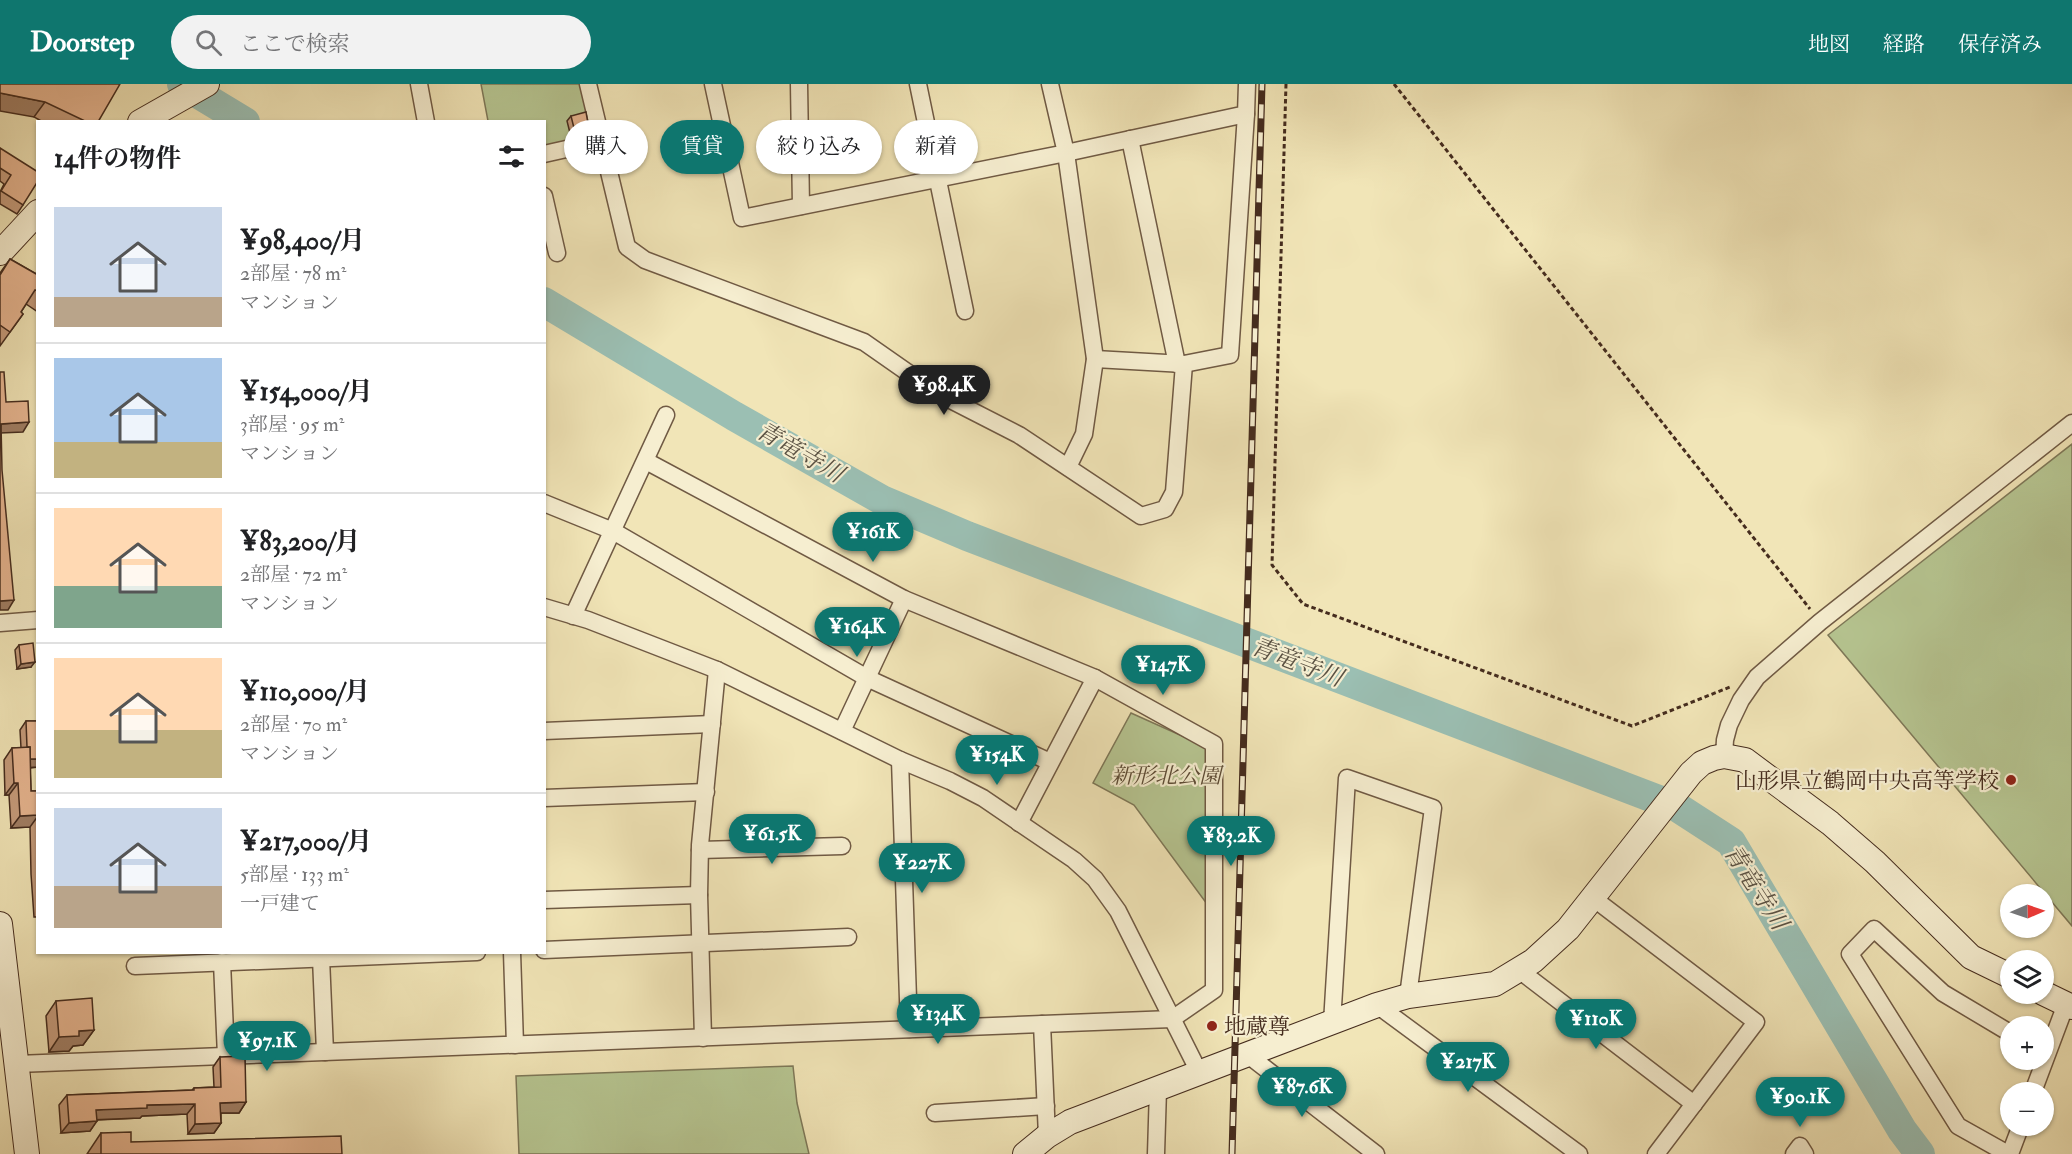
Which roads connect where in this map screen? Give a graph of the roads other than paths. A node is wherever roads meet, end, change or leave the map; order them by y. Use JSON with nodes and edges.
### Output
{"nodes":[{"id":1,"x":207,"y":84,"type":"edge"},
{"id":2,"x":418,"y":84,"type":"edge"},
{"id":3,"x":588,"y":84,"type":"edge"},
{"id":4,"x":713,"y":84,"type":"edge"},
{"id":5,"x":799,"y":84,"type":"edge"},
{"id":6,"x":918,"y":84,"type":"edge"},
{"id":7,"x":1050,"y":84,"type":"edge"},
{"id":8,"x":1247,"y":84,"type":"edge"},
{"id":9,"x":1246,"y":114,"type":"junction"},
{"id":10,"x":159,"y":115,"type":"edge"},
{"id":11,"x":426,"y":120,"type":"edge"},
{"id":12,"x":597,"y":120,"type":"edge"},
{"id":13,"x":1130,"y":139,"type":"junction"},
{"id":14,"x":564,"y":150,"type":"edge"},
{"id":15,"x":1065,"y":153,"type":"junction"},
{"id":16,"x":546,"y":154,"type":"edge"},
{"id":17,"x":610,"y":174,"type":"edge"},
{"id":18,"x":938,"y":178,"type":"junction"},
{"id":19,"x":546,"y":205,"type":"edge"},
{"id":20,"x":801,"y":206,"type":"junction"},
{"id":21,"x":36,"y":214,"type":"edge"},
{"id":22,"x":0,"y":253,"type":"edge"},
{"id":23,"x":557,"y":253,"type":"dead end"},
{"id":24,"x":965,"y":311,"type":"dead end"},
{"id":25,"x":1095,"y":359,"type":"junction"},
{"id":26,"x":1181,"y":364,"type":"junction"},
{"id":27,"x":666,"y":416,"type":"dead end"},
{"id":28,"x":2072,"y":423,"type":"edge"},
{"id":29,"x":646,"y":461,"type":"junction"},
{"id":30,"x":1068,"y":467,"type":"junction"},
{"id":31,"x":546,"y":503,"type":"edge"},
{"id":32,"x":613,"y":531,"type":"junction"},
{"id":33,"x":904,"y":599,"type":"junction"},
{"id":34,"x":546,"y":608,"type":"edge"},
{"id":35,"x":573,"y":616,"type":"junction"},
{"id":36,"x":36,"y":620,"type":"edge"},
{"id":37,"x":0,"y":623,"type":"edge"},
{"id":38,"x":717,"y":670,"type":"junction"},
{"id":39,"x":867,"y":678,"type":"junction"},
{"id":40,"x":1095,"y":678,"type":"junction"},
{"id":41,"x":712,"y":724,"type":"junction"},
{"id":42,"x":546,"y":731,"type":"edge"},
{"id":43,"x":842,"y":731,"type":"junction"},
{"id":44,"x":1724,"y":756,"type":"junction"},
{"id":45,"x":900,"y":760,"type":"junction"},
{"id":46,"x":1050,"y":762,"type":"junction"},
{"id":47,"x":706,"y":792,"type":"junction"},
{"id":48,"x":546,"y":798,"type":"edge"},
{"id":49,"x":1019,"y":823,"type":"junction"},
{"id":50,"x":842,"y":846,"type":"dead end"},
{"id":51,"x":700,"y":850,"type":"junction"},
{"id":52,"x":699,"y":894,"type":"junction"},
{"id":53,"x":1593,"y":898,"type":"junction"},
{"id":54,"x":546,"y":900,"type":"edge"},
{"id":55,"x":0,"y":924,"type":"edge"},
{"id":56,"x":848,"y":937,"type":"dead end"},
{"id":57,"x":702,"y":944,"type":"junction"},
{"id":58,"x":546,"y":950,"type":"edge"},
{"id":59,"x":425,"y":954,"type":"edge"},
{"id":60,"x":512,"y":954,"type":"edge"},
{"id":61,"x":321,"y":958,"type":"junction"},
{"id":62,"x":222,"y":962,"type":"junction"},
{"id":63,"x":135,"y":966,"type":"dead end"},
{"id":64,"x":1519,"y":970,"type":"junction"},
{"id":65,"x":2000,"y":971,"type":"edge"},
{"id":66,"x":1408,"y":996,"type":"junction"},
{"id":67,"x":2054,"y":998,"type":"edge"},
{"id":68,"x":1377,"y":1005,"type":"junction"},
{"id":69,"x":2069,"y":1006,"type":"edge"},
{"id":70,"x":1172,"y":1019,"type":"junction"},
{"id":71,"x":1332,"y":1023,"type":"junction"},
{"id":72,"x":1042,"y":1024,"type":"junction"},
{"id":73,"x":2000,"y":1027,"type":"edge"},
{"id":74,"x":909,"y":1029,"type":"junction"},
{"id":75,"x":2054,"y":1037,"type":"edge"},
{"id":76,"x":703,"y":1038,"type":"junction"},
{"id":77,"x":515,"y":1045,"type":"junction"},
{"id":78,"x":325,"y":1052,"type":"junction"},
{"id":79,"x":1248,"y":1055,"type":"junction"},
{"id":80,"x":226,"y":1056,"type":"junction"},
{"id":81,"x":17,"y":1064,"type":"junction"},
{"id":82,"x":1199,"y":1072,"type":"junction"},
{"id":83,"x":1158,"y":1089,"type":"junction"},
{"id":84,"x":1694,"y":1104,"type":"junction"},
{"id":85,"x":1046,"y":1106,"type":"junction"},
{"id":86,"x":935,"y":1113,"type":"dead end"},
{"id":87,"x":1047,"y":1136,"type":"junction"},
{"id":88,"x":2016,"y":1136,"type":"edge"},
{"id":89,"x":1374,"y":1153,"type":"edge"},
{"id":90,"x":27,"y":1154,"type":"edge"},
{"id":91,"x":1025,"y":1154,"type":"edge"},
{"id":92,"x":1156,"y":1154,"type":"edge"},
{"id":93,"x":1579,"y":1154,"type":"edge"},
{"id":94,"x":1656,"y":1154,"type":"edge"},
{"id":95,"x":1794,"y":1154,"type":"edge"},
{"id":96,"x":1805,"y":1154,"type":"edge"},
{"id":97,"x":2009,"y":1154,"type":"edge"}],
"edges":[{"from":1,"to":10,"type":"street"},
{"from":2,"to":11,"type":"street"},
{"from":3,"to":12,"type":"street"},
{"from":4,"to":20,"type":"street"},
{"from":5,"to":20,"type":"street"},
{"from":6,"to":18,"type":"street"},
{"from":7,"to":15,"type":"street"},
{"from":8,"to":9,"type":"street"},
{"from":9,"to":13,"type":"street"},
{"from":9,"to":26,"type":"street"},
{"from":13,"to":15,"type":"street"},
{"from":13,"to":26,"type":"street"},
{"from":14,"to":16,"type":"street"},
{"from":15,"to":18,"type":"street"},
{"from":15,"to":25,"type":"street"},
{"from":17,"to":30,"type":"street"},
{"from":18,"to":20,"type":"street"},
{"from":18,"to":24,"type":"street"},
{"from":19,"to":23,"type":"street"},
{"from":21,"to":22,"type":"street"},
{"from":25,"to":26,"type":"street"},
{"from":25,"to":30,"type":"street"},
{"from":26,"to":30,"type":"street"},
{"from":27,"to":29,"type":"street"},
{"from":28,"to":44,"type":"street"},
{"from":29,"to":32,"type":"street"},
{"from":29,"to":33,"type":"street"},
{"from":31,"to":32,"type":"street"},
{"from":32,"to":35,"type":"street"},
{"from":32,"to":39,"type":"street"},
{"from":33,"to":39,"type":"street"},
{"from":33,"to":40,"type":"street"},
{"from":34,"to":35,"type":"street"},
{"from":35,"to":38,"type":"street"},
{"from":36,"to":37,"type":"street"},
{"from":38,"to":41,"type":"street"},
{"from":38,"to":43,"type":"street"},
{"from":39,"to":43,"type":"street"},
{"from":39,"to":46,"type":"street"},
{"from":40,"to":46,"type":"street"},
{"from":40,"to":70,"type":"street"},
{"from":41,"to":42,"type":"street"},
{"from":41,"to":47,"type":"street"},
{"from":43,"to":45,"type":"street"},
{"from":44,"to":53,"type":"street"},
{"from":44,"to":65,"type":"street"},
{"from":45,"to":49,"type":"street"},
{"from":45,"to":74,"type":"street"},
{"from":46,"to":49,"type":"street"},
{"from":47,"to":48,"type":"street"},
{"from":47,"to":51,"type":"street"},
{"from":49,"to":70,"type":"street"},
{"from":50,"to":51,"type":"street"},
{"from":51,"to":52,"type":"street"},
{"from":52,"to":54,"type":"street"},
{"from":52,"to":57,"type":"street"},
{"from":53,"to":64,"type":"street"},
{"from":53,"to":84,"type":"street"},
{"from":55,"to":81,"type":"street"},
{"from":56,"to":57,"type":"street"},
{"from":57,"to":58,"type":"street"},
{"from":57,"to":76,"type":"street"},
{"from":59,"to":61,"type":"street"},
{"from":60,"to":77,"type":"street"},
{"from":61,"to":62,"type":"street"},
{"from":61,"to":78,"type":"street"},
{"from":62,"to":63,"type":"street"},
{"from":62,"to":80,"type":"street"},
{"from":64,"to":66,"type":"street"},
{"from":64,"to":84,"type":"street"},
{"from":66,"to":68,"type":"street"},
{"from":66,"to":71,"type":"street"},
{"from":67,"to":69,"type":"street"},
{"from":68,"to":71,"type":"street"},
{"from":68,"to":93,"type":"street"},
{"from":69,"to":75,"type":"street"},
{"from":70,"to":72,"type":"street"},
{"from":70,"to":82,"type":"street"},
{"from":71,"to":79,"type":"street"},
{"from":72,"to":74,"type":"street"},
{"from":72,"to":85,"type":"street"},
{"from":73,"to":97,"type":"street"},
{"from":74,"to":76,"type":"street"},
{"from":76,"to":77,"type":"street"},
{"from":77,"to":78,"type":"street"},
{"from":78,"to":80,"type":"street"},
{"from":79,"to":82,"type":"street"},
{"from":79,"to":89,"type":"street"},
{"from":80,"to":81,"type":"street"},
{"from":81,"to":90,"type":"street"},
{"from":82,"to":83,"type":"street"},
{"from":83,"to":87,"type":"street"},
{"from":83,"to":92,"type":"street"},
{"from":84,"to":94,"type":"street"},
{"from":85,"to":86,"type":"street"},
{"from":85,"to":87,"type":"street"},
{"from":87,"to":91,"type":"street"},
{"from":88,"to":97,"type":"street"},
{"from":95,"to":96,"type":"street"}]}
